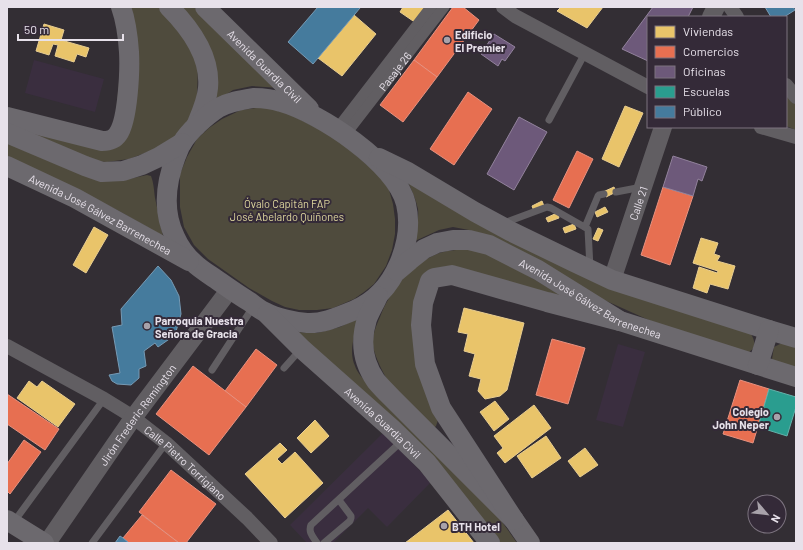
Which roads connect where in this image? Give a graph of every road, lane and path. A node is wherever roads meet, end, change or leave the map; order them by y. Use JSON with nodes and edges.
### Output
{"nodes":[{"id":1,"x":121,"y":7,"type":"edge"},
{"id":2,"x":170,"y":7,"type":"edge"},
{"id":3,"x":205,"y":7,"type":"edge"},
{"id":4,"x":431,"y":7,"type":"edge"},
{"id":5,"x":444,"y":7,"type":"edge"},
{"id":6,"x":503,"y":7,"type":"edge"},
{"id":7,"x":716,"y":7,"type":"edge"},
{"id":8,"x":730,"y":7,"type":"edge"},
{"id":9,"x":712,"y":16,"type":"edge"},
{"id":10,"x":736,"y":16,"type":"edge"},
{"id":11,"x":585,"y":53,"type":"junction"},
{"id":12,"x":647,"y":86,"type":"edge"},
{"id":13,"x":787,"y":86,"type":"edge"},
{"id":14,"x":796,"y":97,"type":"edge"},
{"id":15,"x":7,"y":117,"type":"edge"},
{"id":16,"x":549,"y":120,"type":"dead end"},
{"id":17,"x":196,"y":126,"type":"junction"},
{"id":18,"x":663,"y":128,"type":"edge"},
{"id":19,"x":764,"y":128,"type":"edge"},
{"id":20,"x":336,"y":129,"type":"junction"},
{"id":21,"x":7,"y":133,"type":"edge"},
{"id":22,"x":796,"y":137,"type":"edge"},
{"id":23,"x":182,"y":143,"type":"junction"},
{"id":24,"x":369,"y":153,"type":"junction"},
{"id":25,"x":7,"y":166,"type":"edge"},
{"id":26,"x":643,"y":187,"type":"junction"},
{"id":27,"x":616,"y":192,"type":"dead end"},
{"id":28,"x":604,"y":194,"type":"dead end"},
{"id":29,"x":499,"y":225,"type":"junction"},
{"id":30,"x":585,"y":227,"type":"junction"},
{"id":31,"x":194,"y":264,"type":"junction"},
{"id":32,"x":590,"y":270,"type":"junction"},
{"id":33,"x":395,"y":274,"type":"junction"},
{"id":34,"x":612,"y":280,"type":"junction"},
{"id":35,"x":230,"y":289,"type":"junction"},
{"id":36,"x":378,"y":296,"type":"junction"},
{"id":37,"x":260,"y":309,"type":"junction"},
{"id":38,"x":620,"y":321,"type":"junction"},
{"id":39,"x":769,"y":330,"type":"junction"},
{"id":40,"x":796,"y":338,"type":"edge"},
{"id":41,"x":7,"y":346,"type":"edge"},
{"id":42,"x":302,"y":349,"type":"junction"},
{"id":43,"x":758,"y":366,"type":"junction"},
{"id":44,"x":284,"y":368,"type":"dead end"},
{"id":45,"x":212,"y":370,"type":"dead end"},
{"id":46,"x":796,"y":378,"type":"edge"},
{"id":47,"x":104,"y":399,"type":"junction"},
{"id":48,"x":133,"y":418,"type":"junction"},
{"id":49,"x":403,"y":440,"type":"junction"},
{"id":50,"x":166,"y":443,"type":"junction"},
{"id":51,"x":339,"y":500,"type":"junction"},
{"id":52,"x":514,"y":520,"type":"junction"},
{"id":53,"x":10,"y":521,"type":"edge"},
{"id":54,"x":45,"y":543,"type":"edge"},
{"id":55,"x":92,"y":543,"type":"edge"},
{"id":56,"x":271,"y":543,"type":"edge"},
{"id":57,"x":317,"y":543,"type":"edge"},
{"id":58,"x":324,"y":543,"type":"edge"},
{"id":59,"x":490,"y":543,"type":"edge"},
{"id":60,"x":530,"y":543,"type":"edge"}],
"edges":[{"from":1,"to":15,"type":"main road"},
{"from":2,"to":17,"type":"main road"},
{"from":3,"to":20,"type":"main road","name":"Avenida Guardia Civil"},
{"from":4,"to":20,"type":"street","name":"Pasaje 26"},
{"from":5,"to":20,"type":"street","name":"Pasaje 26"},
{"from":6,"to":11,"type":"street"},
{"from":7,"to":9,"type":"street"},
{"from":8,"to":10,"type":"street"},
{"from":11,"to":12,"type":"street"},
{"from":11,"to":16,"type":"lane"},
{"from":13,"to":14,"type":"street"},
{"from":17,"to":20,"type":"main road"},
{"from":17,"to":23,"type":"main road"},
{"from":18,"to":26,"type":"street","name":"Calle 21"},
{"from":19,"to":22,"type":"street"},
{"from":20,"to":24,"type":"main road"},
{"from":21,"to":23,"type":"main road"},
{"from":23,"to":31,"type":"main road"},
{"from":24,"to":29,"type":"main road","name":"Avenida José Gálvez Barrenechea"},
{"from":24,"to":33,"type":"main road"},
{"from":25,"to":31,"type":"main road","name":"Avenida José Gálvez Barrenechea"},
{"from":26,"to":27,"type":"lane"},
{"from":26,"to":34,"type":"street","name":"Calle 21"},
{"from":28,"to":30,"type":"lane"},
{"from":29,"to":30,"type":"lane"},
{"from":29,"to":32,"type":"main road","name":"Avenida José Gálvez Barrenechea"},
{"from":30,"to":32,"type":"lane"},
{"from":31,"to":35,"type":"main road"},
{"from":32,"to":34,"type":"main road","name":"Avenida José Gálvez Barrenechea"},
{"from":33,"to":36,"type":"main road"},
{"from":33,"to":38,"type":"main road","name":"Avenida José Gálvez Barrenechea"},
{"from":34,"to":39,"type":"main road","name":"Avenida José Gálvez Barrenechea"},
{"from":35,"to":37,"type":"main road"},
{"from":35,"to":48,"type":"street","name":"Jirón Frederic Remington"},
{"from":36,"to":37,"type":"main road"},
{"from":36,"to":52,"type":"main road","name":"Avenida Guardia Civil"},
{"from":37,"to":42,"type":"main road","name":"Avenida Guardia Civil"},
{"from":37,"to":45,"type":"lane"},
{"from":38,"to":43,"type":"main road","name":"Avenida José Gálvez Barrenechea"},
{"from":38,"to":52,"type":"main road"},
{"from":39,"to":40,"type":"main road","name":"Avenida José Gálvez Barrenechea"},
{"from":39,"to":43,"type":"main road"},
{"from":41,"to":47,"type":"street","name":"Calle Pietro Torrigiano"},
{"from":42,"to":44,"type":"lane"},
{"from":42,"to":49,"type":"main road","name":"Avenida Guardia Civil"},
{"from":43,"to":46,"type":"main road","name":"Avenida José Gálvez Barrenechea"},
{"from":47,"to":48,"type":"street","name":"Calle Pietro Torrigiano"},
{"from":47,"to":53,"type":"lane"},
{"from":48,"to":50,"type":"street","name":"Calle Pietro Torrigiano"},
{"from":48,"to":54,"type":"street","name":"Jirón Frederic Remington"},
{"from":49,"to":51,"type":"lane"},
{"from":49,"to":59,"type":"main road","name":"Avenida Guardia Civil"},
{"from":50,"to":55,"type":"lane"},
{"from":50,"to":56,"type":"street","name":"Calle Pietro Torrigiano"},
{"from":51,"to":57,"type":"lane"},
{"from":51,"to":58,"type":"lane"},
{"from":52,"to":60,"type":"main road","name":"Avenida Guardia Civil"},
{"from":53,"to":54,"type":"main road"}]}
